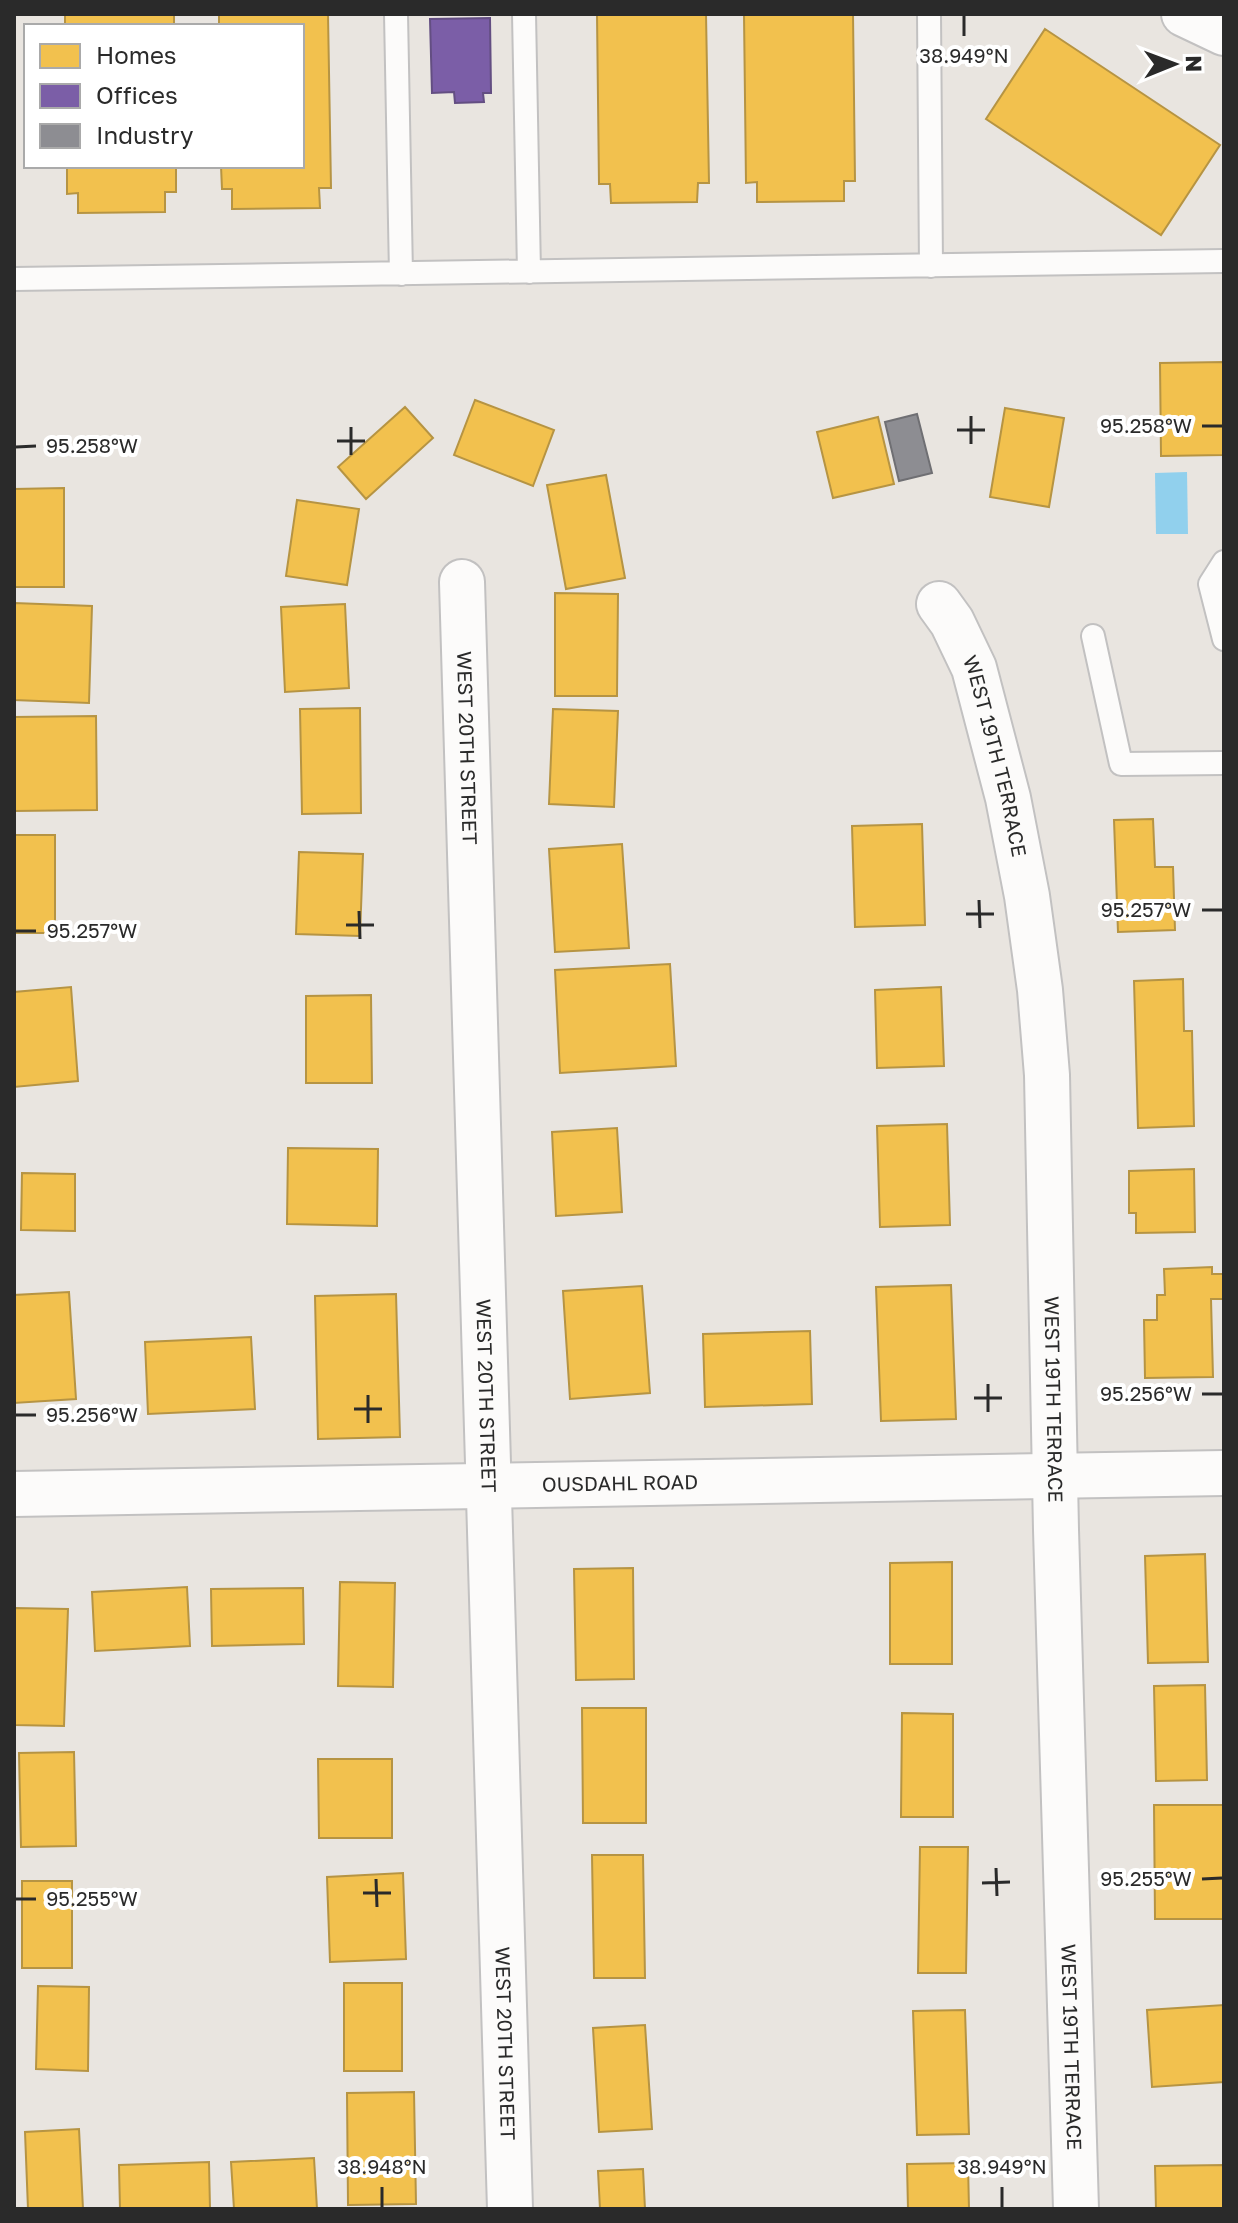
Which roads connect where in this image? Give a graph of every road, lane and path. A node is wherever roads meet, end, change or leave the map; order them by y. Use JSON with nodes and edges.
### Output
{"nodes":[{"id":1,"x":396,"y":14,"type":"edge"},
{"id":2,"x":524,"y":14,"type":"edge"},
{"id":3,"x":929,"y":14,"type":"edge"},
{"id":4,"x":1184,"y":14,"type":"edge"},
{"id":5,"x":1224,"y":33,"type":"edge"},
{"id":6,"x":1224,"y":261,"type":"edge"},
{"id":7,"x":931,"y":266,"type":"junction"},
{"id":8,"x":529,"y":272,"type":"junction"},
{"id":9,"x":401,"y":274,"type":"junction"},
{"id":10,"x":14,"y":279,"type":"edge"},
{"id":11,"x":1224,"y":562,"type":"edge"},
{"id":12,"x":462,"y":582,"type":"dead end"},
{"id":13,"x":939,"y":604,"type":"dead end"},
{"id":14,"x":1093,"y":636,"type":"dead end"},
{"id":15,"x":1224,"y":639,"type":"edge"},
{"id":16,"x":1224,"y":763,"type":"edge"},
{"id":17,"x":1224,"y":1473,"type":"edge"},
{"id":18,"x":1055,"y":1477,"type":"junction"},
{"id":19,"x":489,"y":1486,"type":"junction"},
{"id":20,"x":14,"y":1494,"type":"edge"},
{"id":21,"x":510,"y":2209,"type":"edge"},
{"id":22,"x":1076,"y":2209,"type":"edge"}],
"edges":[{"from":1,"to":9,"type":"lane"},
{"from":2,"to":8,"type":"lane"},
{"from":3,"to":7,"type":"lane"},
{"from":4,"to":5,"type":"street"},
{"from":6,"to":7,"type":"lane"},
{"from":7,"to":8,"type":"lane"},
{"from":8,"to":9,"type":"lane"},
{"from":9,"to":10,"type":"lane"},
{"from":11,"to":15,"type":"lane"},
{"from":12,"to":19,"type":"street","name":"WEST 20TH STREET"},
{"from":13,"to":18,"type":"street","name":"WEST 19TH TERRACE"},
{"from":14,"to":16,"type":"lane"},
{"from":17,"to":18,"type":"street","name":"OUSDAHL ROAD"},
{"from":18,"to":19,"type":"street","name":"OUSDAHL ROAD"},
{"from":18,"to":22,"type":"street","name":"WEST 19TH TERRACE"},
{"from":19,"to":20,"type":"street","name":"OUSDAHL ROAD"},
{"from":19,"to":21,"type":"street","name":"WEST 20TH STREET"}]}
